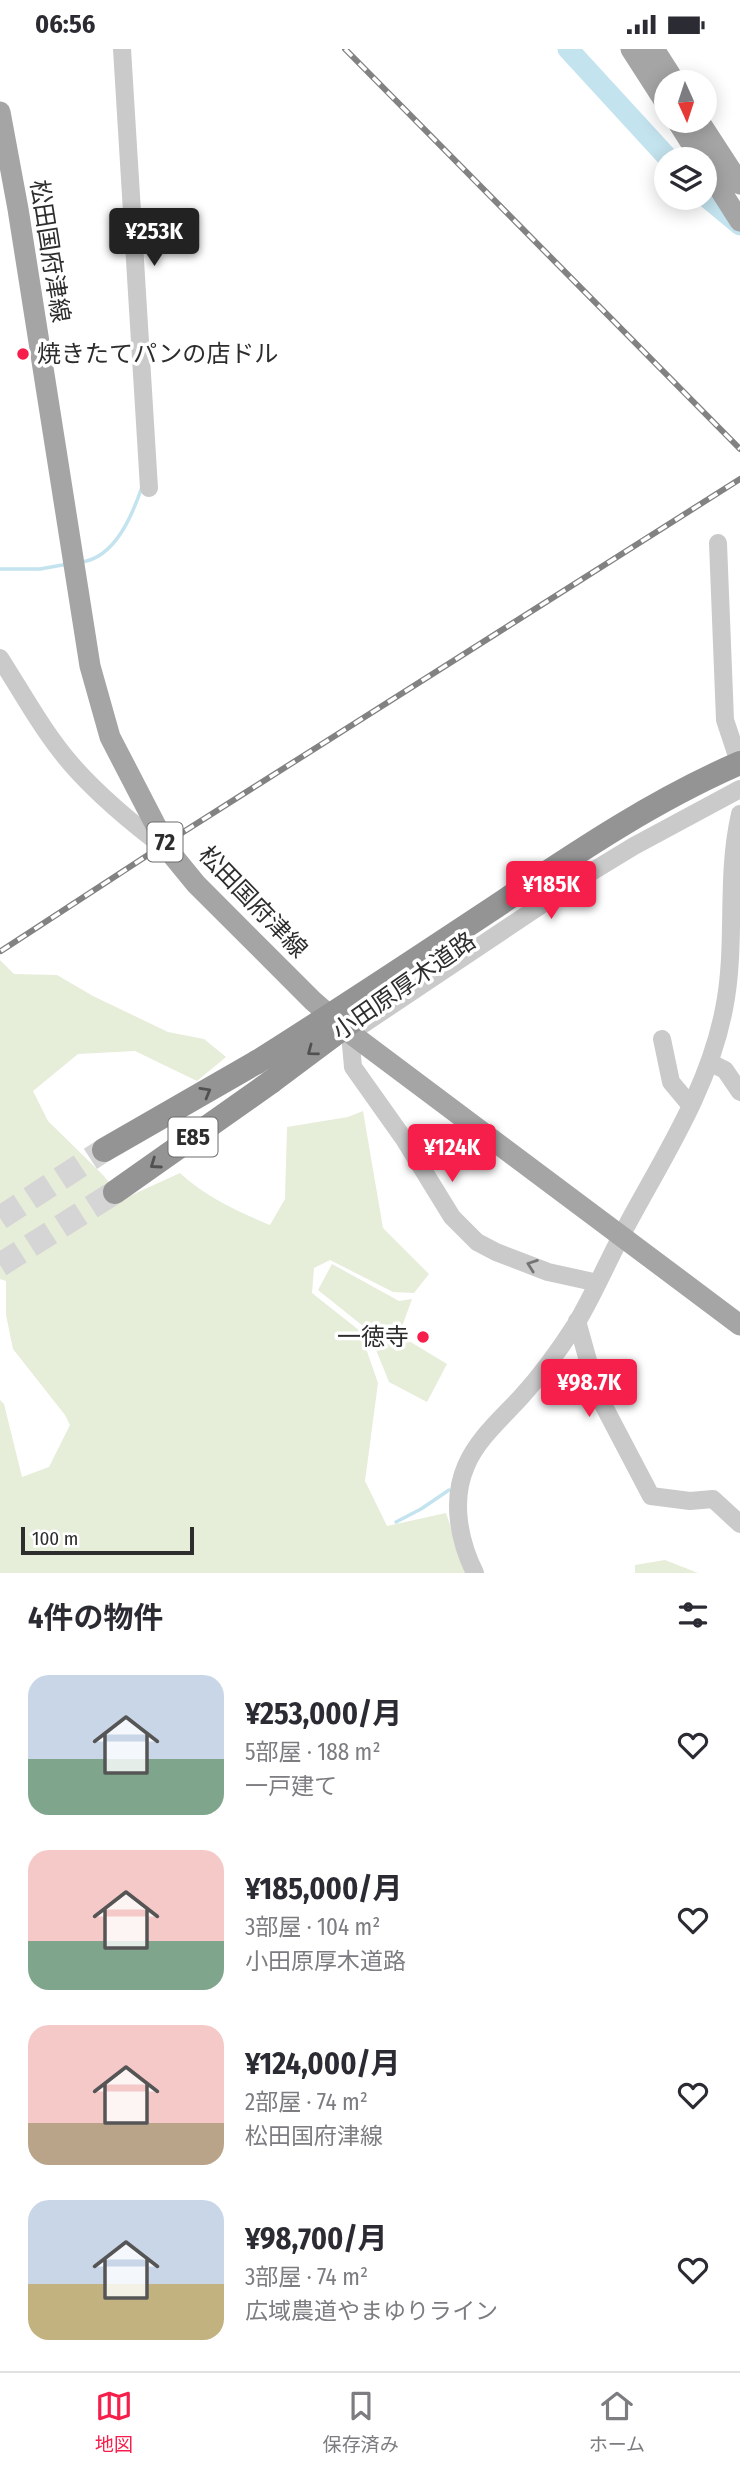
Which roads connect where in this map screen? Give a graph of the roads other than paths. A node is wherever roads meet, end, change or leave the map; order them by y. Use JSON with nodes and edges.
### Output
{"nodes":[{"id":1,"x":122,"y":49,"type":"edge"},
{"id":2,"x":631,"y":49,"type":"edge"},
{"id":3,"x":654,"y":49,"type":"edge"},
{"id":4,"x":667,"y":70,"type":"edge"},
{"id":5,"x":654,"y":85,"type":"edge"},
{"id":6,"x":0,"y":112,"type":"edge"},
{"id":7,"x":707,"y":133,"type":"edge"},
{"id":8,"x":740,"y":184,"type":"edge"},
{"id":9,"x":717,"y":185,"type":"edge"},
{"id":10,"x":735,"y":213,"type":"edge"},
{"id":11,"x":149,"y":488,"type":"dead end"},
{"id":12,"x":718,"y":543,"type":"dead end"},
{"id":13,"x":0,"y":658,"type":"edge"},
{"id":14,"x":740,"y":764,"type":"edge"},
{"id":15,"x":740,"y":777,"type":"edge"},
{"id":16,"x":740,"y":789,"type":"edge"},
{"id":17,"x":740,"y":814,"type":"edge"},
{"id":18,"x":169,"y":851,"type":"junction"},
{"id":19,"x":735,"y":919,"type":"edge"},
{"id":20,"x":350,"y":1034,"type":"junction"},
{"id":21,"x":662,"y":1039,"type":"dead end"},
{"id":22,"x":711,"y":1063,"type":"junction"},
{"id":23,"x":264,"y":1072,"type":"junction"},
{"id":24,"x":740,"y":1092,"type":"edge"},
{"id":25,"x":691,"y":1106,"type":"junction"},
{"id":26,"x":104,"y":1150,"type":"tunnel mouth"},
{"id":27,"x":115,"y":1192,"type":"tunnel mouth"},
{"id":28,"x":621,"y":1236,"type":"junction"},
{"id":29,"x":598,"y":1283,"type":"junction"},
{"id":30,"x":577,"y":1321,"type":"junction"},
{"id":31,"x":740,"y":1325,"type":"edge"},
{"id":32,"x":740,"y":1524,"type":"edge"},
{"id":33,"x":475,"y":1573,"type":"edge"}],
"edges":[{"from":1,"to":11,"type":"street"},
{"from":2,"to":5,"type":"main road"},
{"from":3,"to":4,"type":"main road"},
{"from":6,"to":18,"type":"main road","name":"松田国府津線","number":"72"},
{"from":7,"to":8,"type":"main road"},
{"from":9,"to":10,"type":"main road"},
{"from":12,"to":14,"type":"street"},
{"from":13,"to":18,"type":"street"},
{"from":14,"to":23,"type":"highway","name":"小田原厚木道路","number":"E85","bridge":true},
{"from":15,"to":23,"type":"highway","name":"小田原厚木道路","number":"E85","one_way":true,"bridge":true},
{"from":16,"to":20,"type":"street"},
{"from":17,"to":19,"type":"street"},
{"from":18,"to":20,"type":"main road","name":"松田国府津線","number":"72"},
{"from":19,"to":22,"type":"street"},
{"from":20,"to":28,"type":"main road","name":"松田国府津線","number":"72"},
{"from":29,"to":20,"type":"street","one_way":true},
{"from":21,"to":25,"type":"street"},
{"from":22,"to":24,"type":"street"},
{"from":22,"to":25,"type":"street"},
{"from":26,"to":23,"type":"highway","name":"小田原厚木道路","number":"E85","one_way":true},
{"from":23,"to":27,"type":"highway","name":"小田原厚木道路","number":"E85","one_way":true},
{"from":25,"to":28,"type":"street"},
{"from":28,"to":29,"type":"street"},
{"from":28,"to":31,"type":"main road","name":"松田国府津線","number":"72"},
{"from":29,"to":30,"type":"street"},
{"from":30,"to":32,"type":"street"},
{"from":30,"to":33,"type":"street"}]}
